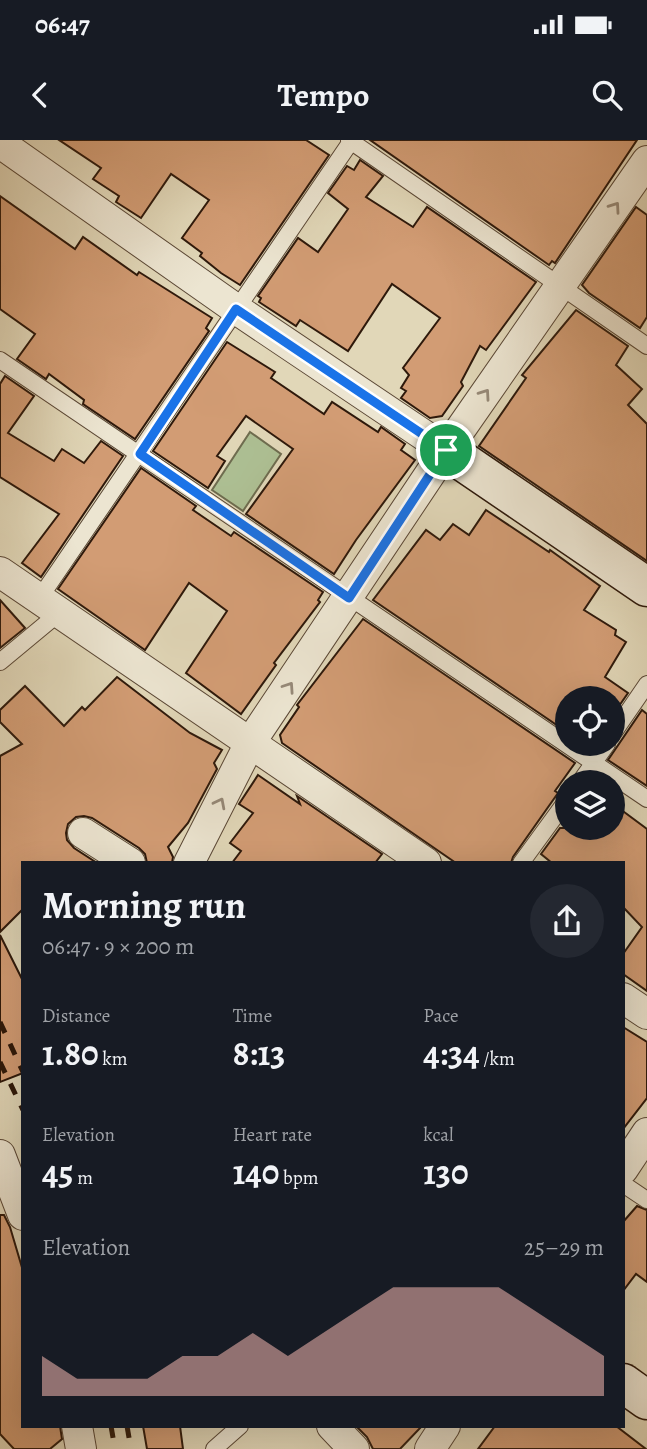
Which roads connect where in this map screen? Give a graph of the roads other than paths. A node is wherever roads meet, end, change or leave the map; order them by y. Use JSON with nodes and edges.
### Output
{"nodes":[{"id":1,"x":351,"y":140,"type":"edge"},
{"id":2,"x":0,"y":144,"type":"edge"},
{"id":3,"x":647,"y":161,"type":"edge"},
{"id":4,"x":560,"y":286,"type":"junction"},
{"id":5,"x":236,"y":309,"type":"junction"},
{"id":6,"x":647,"y":346,"type":"edge"},
{"id":7,"x":0,"y":360,"type":"edge"},
{"id":8,"x":446,"y":450,"type":"junction"},
{"id":9,"x":140,"y":454,"type":"junction"},
{"id":10,"x":0,"y":572,"type":"edge"},
{"id":11,"x":647,"y":587,"type":"edge"},
{"id":12,"x":349,"y":598,"type":"junction"},
{"id":13,"x":49,"y":606,"type":"junction"},
{"id":14,"x":0,"y":662,"type":"edge"},
{"id":15,"x":647,"y":684,"type":"edge"},
{"id":16,"x":625,"y":716,"type":"edge"},
{"id":17,"x":250,"y":743,"type":"junction"},
{"id":18,"x":598,"y":756,"type":"edge"},
{"id":19,"x":594,"y":762,"type":"junction"},
{"id":20,"x":588,"y":770,"type":"edge"},
{"id":21,"x":647,"y":799,"type":"edge"},
{"id":22,"x":555,"y":816,"type":"edge"},
{"id":23,"x":83,"y":833,"type":"dead end"},
{"id":24,"x":127,"y":861,"type":"edge"},
{"id":25,"x":190,"y":861,"type":"edge"},
{"id":26,"x":423,"y":861,"type":"edge"},
{"id":27,"x":522,"y":861,"type":"edge"},
{"id":28,"x":625,"y":999,"type":"edge"},
{"id":29,"x":647,"y":1014,"type":"edge"},
{"id":30,"x":647,"y":1133,"type":"edge"},
{"id":31,"x":625,"y":1166,"type":"edge"},
{"id":32,"x":8,"y":1168,"type":"edge"},
{"id":33,"x":625,"y":1185,"type":"edge"},
{"id":34,"x":647,"y":1200,"type":"edge"},
{"id":35,"x":21,"y":1209,"type":"edge"},
{"id":36,"x":625,"y":1384,"type":"edge"},
{"id":37,"x":647,"y":1401,"type":"edge"},
{"id":38,"x":77,"y":1428,"type":"edge"},
{"id":39,"x":238,"y":1428,"type":"edge"},
{"id":40,"x":334,"y":1428,"type":"edge"},
{"id":41,"x":444,"y":1428,"type":"edge"},
{"id":42,"x":81,"y":1449,"type":"edge"},
{"id":43,"x":214,"y":1449,"type":"edge"},
{"id":44,"x":354,"y":1449,"type":"edge"},
{"id":45,"x":430,"y":1449,"type":"edge"}],
"edges":[{"from":1,"to":4,"type":"lane"},
{"from":1,"to":5,"type":"lane"},
{"from":2,"to":5,"type":"street"},
{"from":4,"to":3,"type":"street","one_way":true},
{"from":4,"to":6,"type":"lane"},
{"from":8,"to":4,"type":"street","one_way":true},
{"from":5,"to":8,"type":"street"},
{"from":5,"to":9,"type":"lane"},
{"from":7,"to":9,"type":"lane"},
{"from":8,"to":11,"type":"street"},
{"from":8,"to":12,"type":"street"},
{"from":9,"to":12,"type":"lane"},
{"from":9,"to":13,"type":"lane"},
{"from":10,"to":13,"type":"street"},
{"from":17,"to":12,"type":"street","one_way":true},
{"from":12,"to":19,"type":"lane"},
{"from":13,"to":14,"type":"lane"},
{"from":13,"to":17,"type":"street"},
{"from":15,"to":16,"type":"lane"},
{"from":25,"to":17,"type":"street","one_way":true},
{"from":17,"to":26,"type":"street"},
{"from":18,"to":19,"type":"lane"},
{"from":19,"to":20,"type":"lane"},
{"from":19,"to":21,"type":"lane"},
{"from":22,"to":27,"type":"lane"},
{"from":23,"to":24,"type":"street"},
{"from":28,"to":29,"type":"street"},
{"from":30,"to":31,"type":"street"},
{"from":32,"to":35,"type":"street"},
{"from":33,"to":34,"type":"lane"},
{"from":36,"to":37,"type":"street"},
{"from":38,"to":42,"type":"street"},
{"from":39,"to":43,"type":"lane"},
{"from":40,"to":44,"type":"street"},
{"from":41,"to":45,"type":"street"}]}
